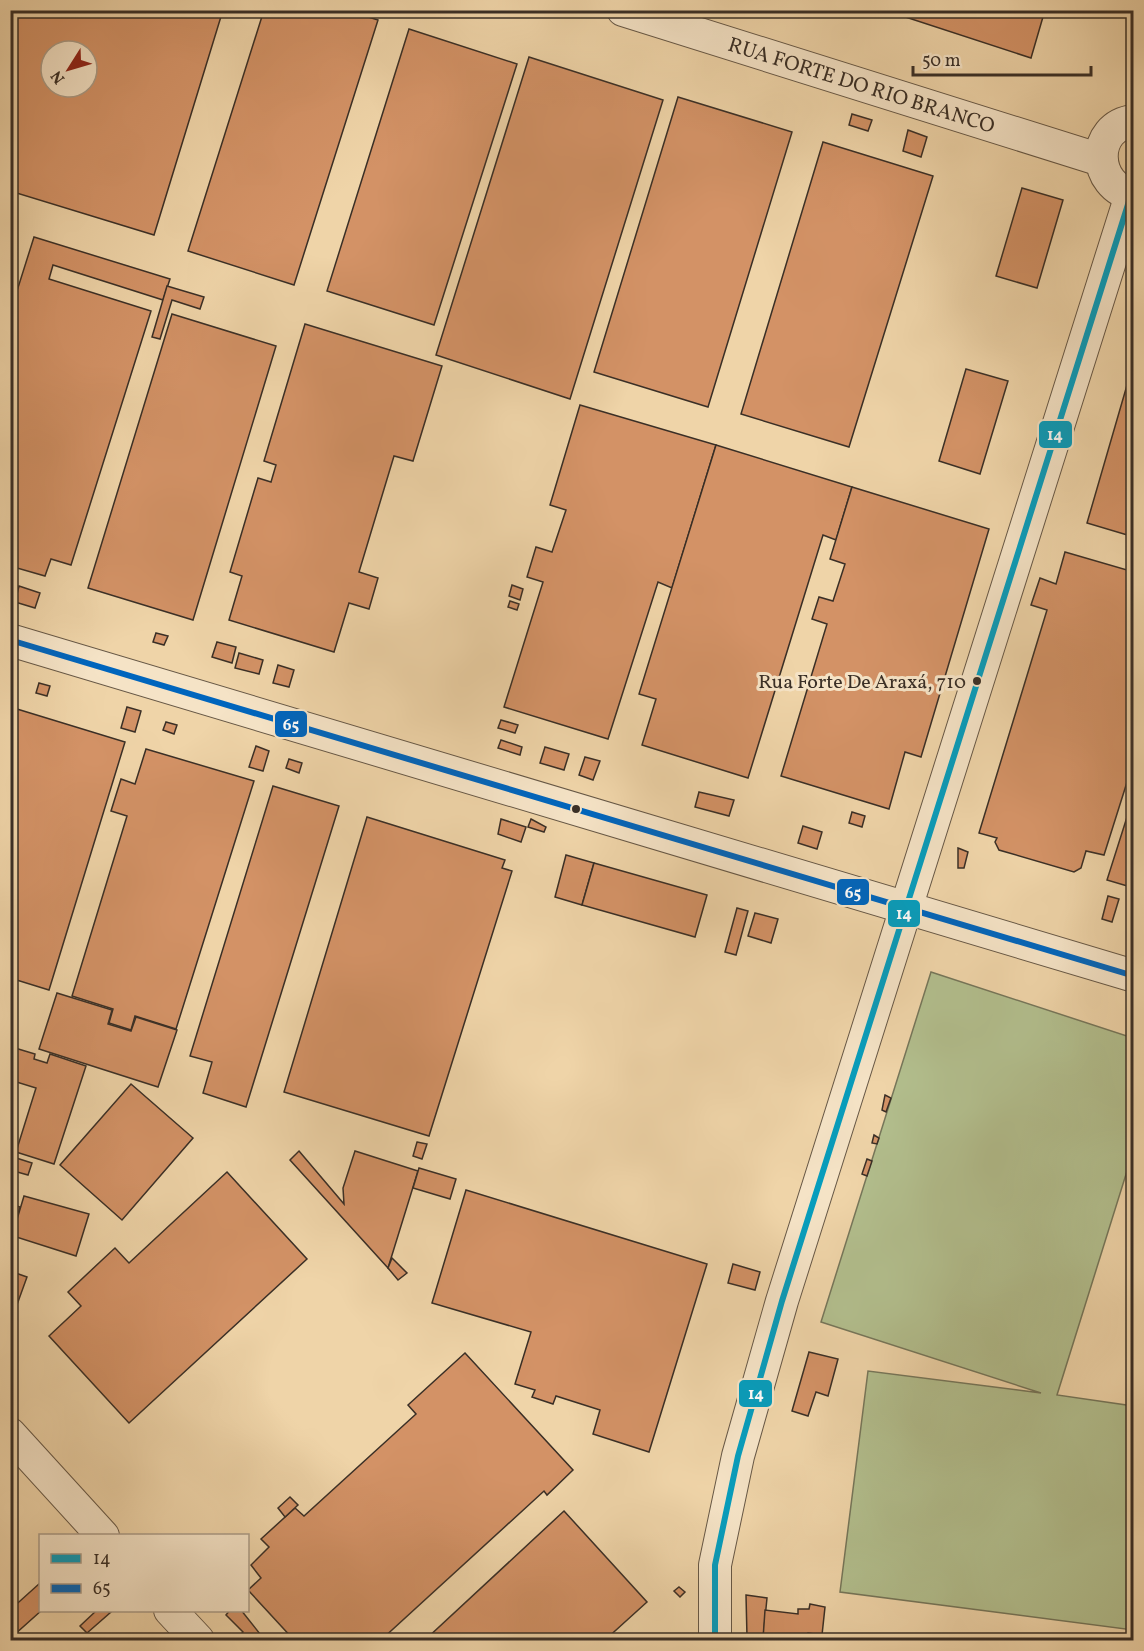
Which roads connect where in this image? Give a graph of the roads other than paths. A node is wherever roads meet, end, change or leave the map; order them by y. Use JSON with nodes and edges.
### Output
{"nodes":[{"id":1,"x":623,"y":10,"type":"edge"},
{"id":2,"x":1134,"y":120,"type":"edge"},
{"id":3,"x":1101,"y":160,"type":"junction"},
{"id":4,"x":1132,"y":195,"type":"edge"},
{"id":5,"x":10,"y":640,"type":"edge"},
{"id":6,"x":904,"y":909,"type":"junction"},
{"id":7,"x":1134,"y":976,"type":"edge"},
{"id":8,"x":10,"y":1434,"type":"edge"},
{"id":9,"x":101,"y":1534,"type":"edge"},
{"id":10,"x":172,"y":1612,"type":"edge"},
{"id":11,"x":198,"y":1641,"type":"edge"},
{"id":12,"x":715,"y":1641,"type":"edge"}],
"edges":[{"from":1,"to":3,"type":"street","name":"RUA FORTE DO RIO BRANCO"},
{"from":2,"to":3,"type":"street"},
{"from":3,"to":4,"type":"street"},
{"from":4,"to":6,"type":"street"},
{"from":5,"to":6,"type":"street"},
{"from":6,"to":7,"type":"street"},
{"from":6,"to":12,"type":"street"},
{"from":8,"to":9,"type":"street"},
{"from":10,"to":11,"type":"street"}]}
